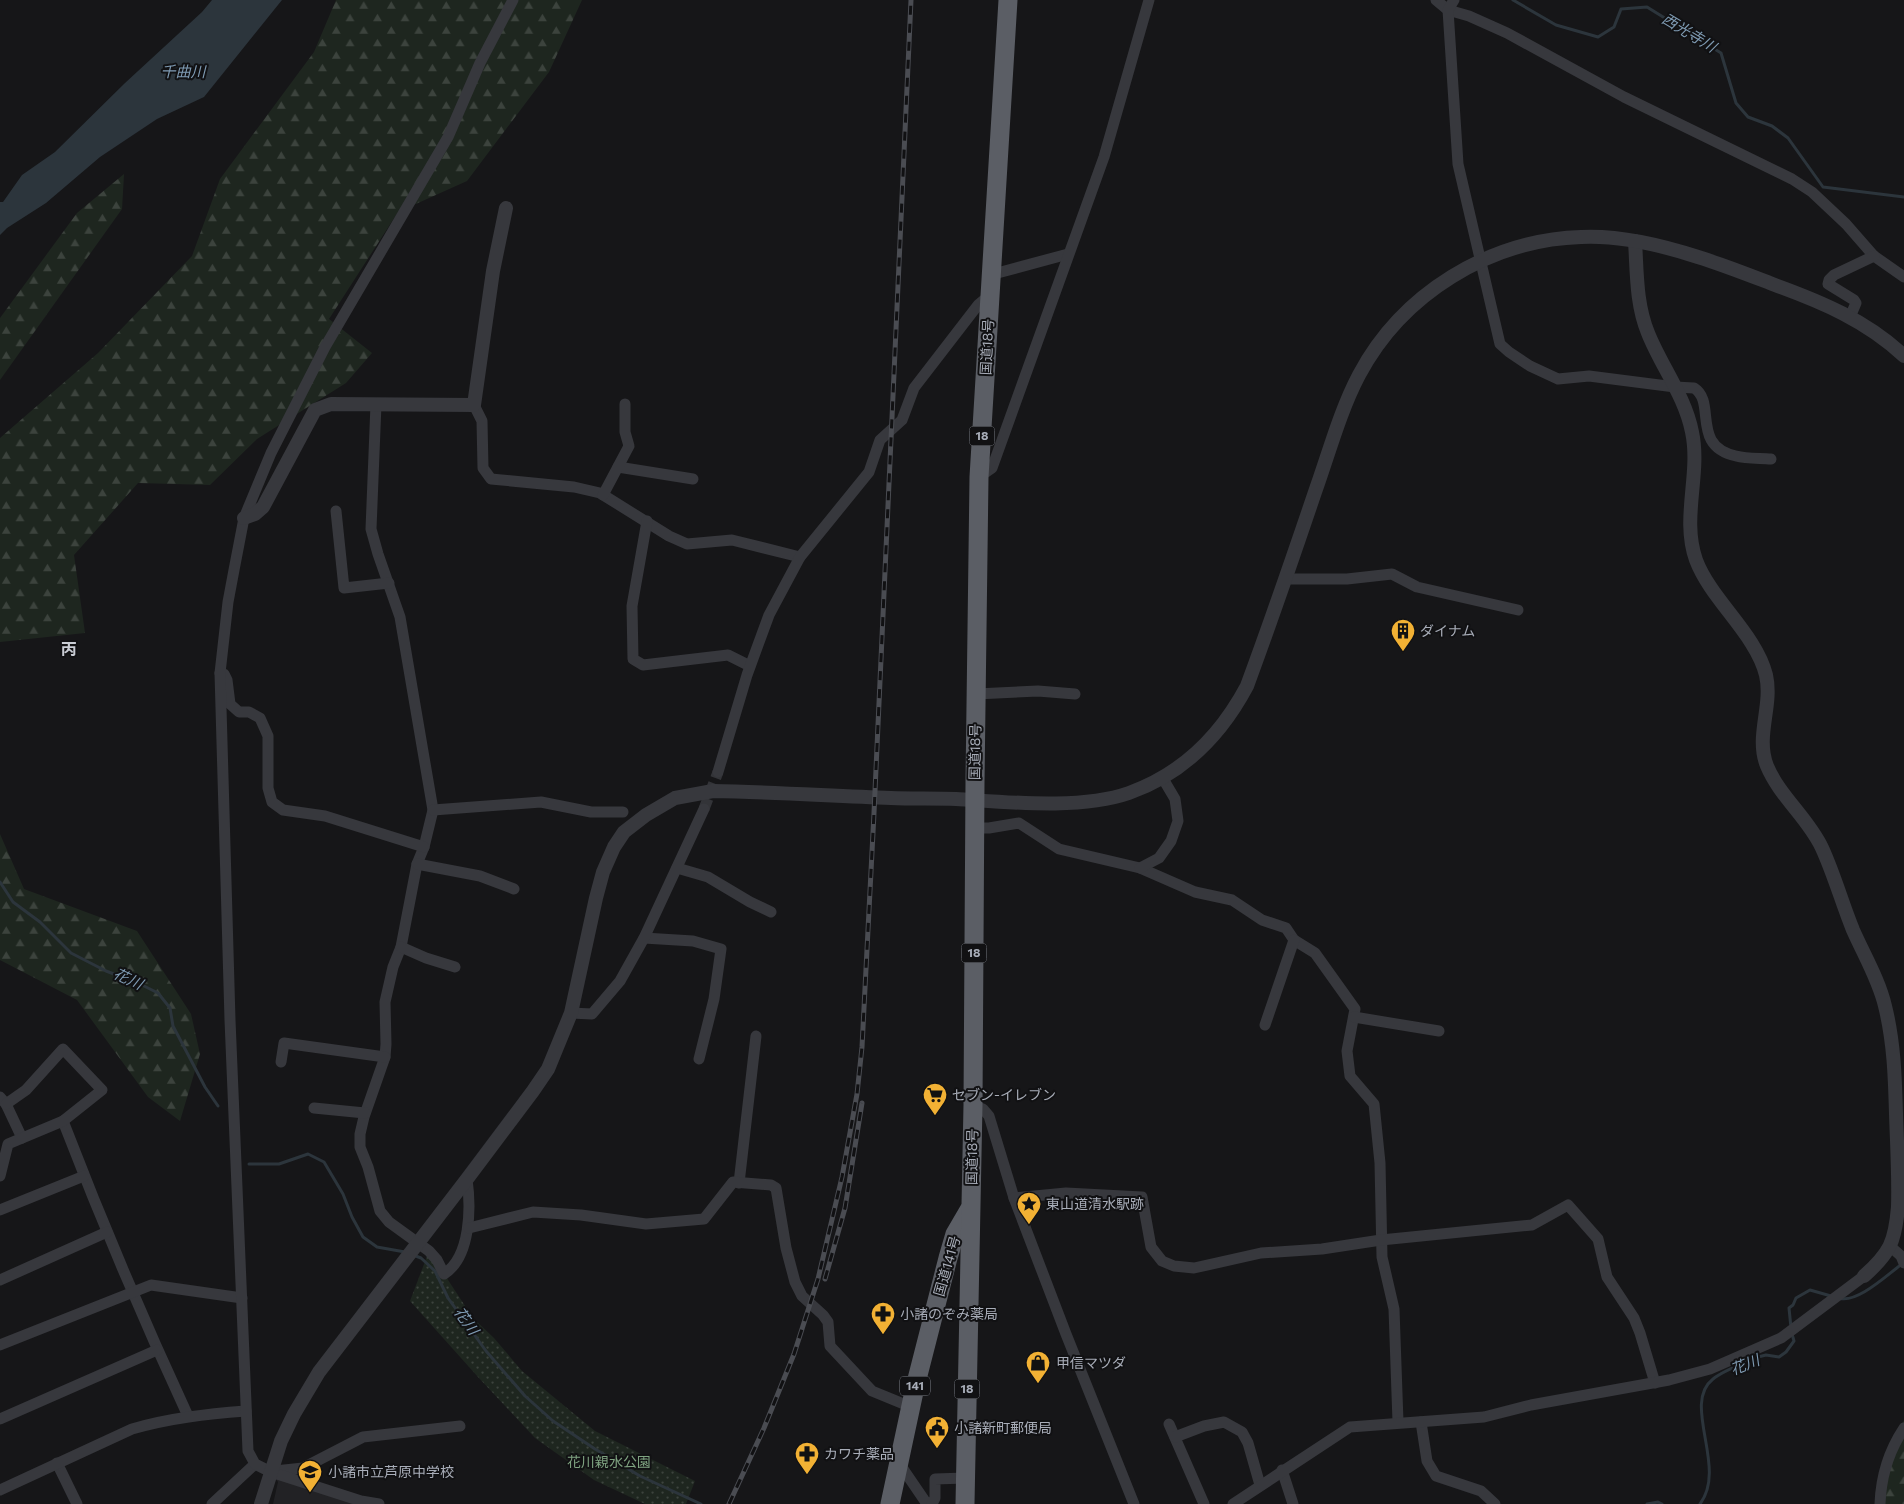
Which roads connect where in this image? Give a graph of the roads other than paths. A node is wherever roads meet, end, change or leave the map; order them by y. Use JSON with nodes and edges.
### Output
{"nodes":[{"id":1,"x":513,"y":0,"type":"edge"},
{"id":2,"x":1008,"y":0,"type":"edge"},
{"id":3,"x":1149,"y":0,"type":"edge"},
{"id":4,"x":1436,"y":0,"type":"edge"},
{"id":5,"x":1451,"y":5,"type":"edge"},
{"id":6,"x":506,"y":208,"type":"dead end"},
{"id":7,"x":1635,"y":241,"type":"junction"},
{"id":8,"x":1068,"y":254,"type":"junction"},
{"id":9,"x":1874,"y":256,"type":"junction"},
{"id":10,"x":1479,"y":261,"type":"junction"},
{"id":11,"x":990,"y":275,"type":"junction"},
{"id":12,"x":1904,"y":277,"type":"edge"},
{"id":13,"x":990,"y":295,"type":"junction"},
{"id":14,"x":1850,"y":317,"type":"junction"},
{"id":15,"x":1904,"y":356,"type":"edge"},
{"id":16,"x":1675,"y":387,"type":"junction"},
{"id":17,"x":376,"y":404,"type":"junction"},
{"id":18,"x":625,"y":404,"type":"dead end"},
{"id":19,"x":474,"y":405,"type":"junction"},
{"id":20,"x":1771,"y":459,"type":"dead end"},
{"id":21,"x":618,"y":467,"type":"junction"},
{"id":22,"x":980,"y":477,"type":"junction"},
{"id":23,"x":693,"y":479,"type":"dead end"},
{"id":24,"x":603,"y":495,"type":"junction"},
{"id":25,"x":336,"y":511,"type":"dead end"},
{"id":26,"x":244,"y":518,"type":"junction"},
{"id":27,"x":647,"y":521,"type":"junction"},
{"id":28,"x":800,"y":557,"type":"junction"},
{"id":29,"x":1285,"y":579,"type":"junction"},
{"id":30,"x":389,"y":583,"type":"junction"},
{"id":31,"x":1518,"y":610,"type":"dead end"},
{"id":32,"x":750,"y":666,"type":"junction"},
{"id":33,"x":220,"y":673,"type":"junction"},
{"id":34,"x":976,"y":694,"type":"junction"},
{"id":35,"x":1075,"y":694,"type":"dead end"},
{"id":36,"x":718,"y":772,"type":"tunnel mouth"},
{"id":37,"x":1162,"y":777,"type":"junction"},
{"id":38,"x":974,"y":801,"type":"junction"},
{"id":39,"x":704,"y":809,"type":"tunnel mouth"},
{"id":40,"x":433,"y":810,"type":"junction"},
{"id":41,"x":623,"y":812,"type":"dead end"},
{"id":42,"x":974,"y":828,"type":"junction"},
{"id":43,"x":424,"y":847,"type":"junction"},
{"id":44,"x":417,"y":864,"type":"junction"},
{"id":45,"x":677,"y":868,"type":"junction"},
{"id":46,"x":1140,"y":868,"type":"junction"},
{"id":47,"x":514,"y":890,"type":"dead end"},
{"id":48,"x":771,"y":912,"type":"dead end"},
{"id":49,"x":644,"y":938,"type":"junction"},
{"id":50,"x":1294,"y":940,"type":"junction"},
{"id":51,"x":401,"y":947,"type":"junction"},
{"id":52,"x":455,"y":967,"type":"dead end"},
{"id":53,"x":571,"y":1013,"type":"junction"},
{"id":54,"x":1354,"y":1017,"type":"junction"},
{"id":55,"x":1265,"y":1025,"type":"dead end"},
{"id":56,"x":1438,"y":1031,"type":"dead end"},
{"id":57,"x":756,"y":1036,"type":"dead end"},
{"id":58,"x":384,"y":1057,"type":"junction"},
{"id":59,"x":699,"y":1059,"type":"dead end"},
{"id":60,"x":281,"y":1062,"type":"dead end"},
{"id":61,"x":3,"y":1101,"type":"edge"},
{"id":62,"x":973,"y":1106,"type":"junction"},
{"id":63,"x":314,"y":1108,"type":"dead end"},
{"id":64,"x":365,"y":1113,"type":"junction"},
{"id":65,"x":63,"y":1120,"type":"junction"},
{"id":66,"x":22,"y":1138,"type":"junction"},
{"id":67,"x":0,"y":1176,"type":"edge"},
{"id":68,"x":84,"y":1176,"type":"junction"},
{"id":69,"x":467,"y":1179,"type":"junction"},
{"id":70,"x":739,"y":1182,"type":"junction"},
{"id":71,"x":1014,"y":1198,"type":"junction"},
{"id":72,"x":970,"y":1206,"type":"junction"},
{"id":73,"x":0,"y":1210,"type":"edge"},
{"id":74,"x":469,"y":1228,"type":"junction"},
{"id":75,"x":108,"y":1232,"type":"junction"},
{"id":76,"x":1381,"y":1240,"type":"junction"},
{"id":77,"x":415,"y":1246,"type":"junction"},
{"id":78,"x":1891,"y":1246,"type":"junction"},
{"id":79,"x":1904,"y":1263,"type":"edge"},
{"id":80,"x":945,"y":1268,"type":"junction"},
{"id":81,"x":970,"y":1275,"type":"junction"},
{"id":82,"x":1864,"y":1276,"type":"joint"},
{"id":83,"x":0,"y":1280,"type":"edge"},
{"id":84,"x":132,"y":1291,"type":"junction"},
{"id":85,"x":242,"y":1298,"type":"junction"},
{"id":86,"x":0,"y":1345,"type":"edge"},
{"id":87,"x":157,"y":1350,"type":"junction"},
{"id":88,"x":1655,"y":1383,"type":"junction"},
{"id":89,"x":911,"y":1407,"type":"junction"},
{"id":90,"x":246,"y":1411,"type":"junction"},
{"id":91,"x":188,"y":1416,"type":"junction"},
{"id":92,"x":0,"y":1419,"type":"edge"},
{"id":93,"x":1398,"y":1422,"type":"junction"},
{"id":94,"x":1421,"y":1422,"type":"junction"},
{"id":95,"x":1169,"y":1424,"type":"dead end"},
{"id":96,"x":460,"y":1426,"type":"dead end"},
{"id":97,"x":1904,"y":1428,"type":"edge"},
{"id":98,"x":1175,"y":1437,"type":"junction"},
{"id":99,"x":899,"y":1463,"type":"junction"},
{"id":100,"x":57,"y":1464,"type":"junction"},
{"id":101,"x":255,"y":1464,"type":"junction"},
{"id":102,"x":1282,"y":1470,"type":"junction"},
{"id":103,"x":271,"y":1472,"type":"junction"},
{"id":104,"x":965,"y":1478,"type":"junction"},
{"id":105,"x":1260,"y":1485,"type":"junction"},
{"id":106,"x":0,"y":1490,"type":"edge"},
{"id":107,"x":76,"y":1504,"type":"edge"},
{"id":108,"x":212,"y":1504,"type":"edge"},
{"id":109,"x":261,"y":1504,"type":"edge"},
{"id":110,"x":379,"y":1504,"type":"edge"},
{"id":111,"x":890,"y":1504,"type":"edge"},
{"id":112,"x":927,"y":1504,"type":"edge"},
{"id":113,"x":932,"y":1504,"type":"edge"},
{"id":114,"x":964,"y":1504,"type":"edge"},
{"id":115,"x":1134,"y":1504,"type":"edge"},
{"id":116,"x":1204,"y":1504,"type":"edge"},
{"id":117,"x":1233,"y":1504,"type":"edge"},
{"id":118,"x":1293,"y":1504,"type":"edge"},
{"id":119,"x":1494,"y":1504,"type":"edge"},
{"id":120,"x":1880,"y":1504,"type":"edge"}],
"edges":[{"from":1,"to":26,"type":"street"},
{"from":2,"to":11,"type":"highway","name":"国道18号","number":"18"},
{"from":3,"to":8,"type":"street"},
{"from":4,"to":5,"type":"street"},
{"from":5,"to":9,"type":"street"},
{"from":5,"to":10,"type":"street"},
{"from":6,"to":19,"type":"street"},
{"from":7,"to":10,"type":"street"},
{"from":7,"to":14,"type":"street"},
{"from":7,"to":16,"type":"street"},
{"from":8,"to":11,"type":"street"},
{"from":8,"to":22,"type":"street"},
{"from":9,"to":12,"type":"street"},
{"from":9,"to":14,"type":"street"},
{"from":10,"to":16,"type":"street"},
{"from":10,"to":29,"type":"street"},
{"from":11,"to":13,"type":"highway","name":"国道18号","number":"18"},
{"from":13,"to":22,"type":"highway","name":"国道18号","number":"18"},
{"from":13,"to":28,"type":"street"},
{"from":14,"to":15,"type":"street"},
{"from":16,"to":20,"type":"street"},
{"from":16,"to":78,"type":"street"},
{"from":17,"to":19,"type":"street"},
{"from":17,"to":26,"type":"street"},
{"from":17,"to":30,"type":"street"},
{"from":18,"to":21,"type":"street"},
{"from":19,"to":24,"type":"street"},
{"from":21,"to":23,"type":"street"},
{"from":21,"to":24,"type":"street"},
{"from":22,"to":34,"type":"highway","name":"国道18号","number":"18"},
{"from":24,"to":27,"type":"street"},
{"from":25,"to":30,"type":"street"},
{"from":26,"to":33,"type":"street"},
{"from":27,"to":28,"type":"street"},
{"from":27,"to":32,"type":"street"},
{"from":28,"to":32,"type":"street"},
{"from":29,"to":31,"type":"street"},
{"from":29,"to":37,"type":"street"},
{"from":30,"to":40,"type":"street"},
{"from":32,"to":36,"type":"street"},
{"from":33,"to":43,"type":"street"},
{"from":33,"to":85,"type":"street"},
{"from":34,"to":35,"type":"street"},
{"from":34,"to":38,"type":"highway","name":"国道18号","number":"18"},
{"from":37,"to":38,"type":"street"},
{"from":37,"to":46,"type":"street"},
{"from":38,"to":42,"type":"highway","name":"国道18号","number":"18"},
{"from":38,"to":53,"type":"street"},
{"from":39,"to":45,"type":"street"},
{"from":40,"to":41,"type":"street"},
{"from":40,"to":43,"type":"street"},
{"from":42,"to":46,"type":"street"},
{"from":42,"to":62,"type":"highway","name":"国道18号","number":"18"},
{"from":43,"to":44,"type":"street"},
{"from":44,"to":47,"type":"street"},
{"from":44,"to":51,"type":"street"},
{"from":45,"to":48,"type":"street"},
{"from":45,"to":49,"type":"street"},
{"from":46,"to":50,"type":"street"},
{"from":49,"to":53,"type":"street"},
{"from":49,"to":59,"type":"street"},
{"from":50,"to":54,"type":"street"},
{"from":50,"to":55,"type":"street"},
{"from":51,"to":52,"type":"street"},
{"from":51,"to":58,"type":"street"},
{"from":53,"to":69,"type":"street"},
{"from":54,"to":56,"type":"street"},
{"from":54,"to":76,"type":"street"},
{"from":57,"to":70,"type":"street"},
{"from":58,"to":60,"type":"street"},
{"from":58,"to":64,"type":"street"},
{"from":61,"to":65,"type":"street"},
{"from":61,"to":66,"type":"street"},
{"from":62,"to":71,"type":"street"},
{"from":62,"to":72,"type":"highway","name":"国道18号","number":"18"},
{"from":63,"to":64,"type":"street"},
{"from":64,"to":77,"type":"street"},
{"from":65,"to":66,"type":"street"},
{"from":65,"to":68,"type":"street"},
{"from":66,"to":67,"type":"street"},
{"from":68,"to":73,"type":"street"},
{"from":68,"to":75,"type":"street"},
{"from":69,"to":74,"type":"street"},
{"from":69,"to":77,"type":"street"},
{"from":70,"to":74,"type":"street"},
{"from":70,"to":89,"type":"street"},
{"from":71,"to":76,"type":"street"},
{"from":71,"to":115,"type":"street"},
{"from":72,"to":80,"type":"highway","name":"国道141号","number":"141"},
{"from":72,"to":81,"type":"highway","name":"国道18号","number":"18"},
{"from":74,"to":77,"type":"street"},
{"from":75,"to":83,"type":"street"},
{"from":75,"to":84,"type":"street"},
{"from":76,"to":88,"type":"street"},
{"from":76,"to":93,"type":"street"},
{"from":77,"to":103,"type":"street"},
{"from":78,"to":79,"type":"street"},
{"from":78,"to":82,"type":"street"},
{"from":80,"to":81,"type":"highway"},
{"from":80,"to":89,"type":"highway","name":"国道141号","number":"141"},
{"from":81,"to":104,"type":"highway","name":"国道18号","number":"18"},
{"from":82,"to":88,"type":"street"},
{"from":84,"to":85,"type":"street"},
{"from":84,"to":86,"type":"street"},
{"from":84,"to":87,"type":"street"},
{"from":85,"to":90,"type":"street"},
{"from":87,"to":91,"type":"street"},
{"from":87,"to":92,"type":"street"},
{"from":88,"to":94,"type":"street"},
{"from":89,"to":99,"type":"highway","name":"国道141号","number":"141"},
{"from":90,"to":91,"type":"street"},
{"from":90,"to":101,"type":"street"},
{"from":91,"to":100,"type":"street"},
{"from":93,"to":94,"type":"street"},
{"from":93,"to":102,"type":"street"},
{"from":94,"to":119,"type":"street"},
{"from":95,"to":98,"type":"street"},
{"from":96,"to":103,"type":"street"},
{"from":97,"to":120,"type":"street"},
{"from":98,"to":105,"type":"street"},
{"from":98,"to":116,"type":"street"},
{"from":99,"to":111,"type":"highway","name":"国道141号","number":"141"},
{"from":99,"to":112,"type":"street"},
{"from":100,"to":106,"type":"street"},
{"from":100,"to":107,"type":"street"},
{"from":101,"to":103,"type":"street"},
{"from":101,"to":108,"type":"street"},
{"from":102,"to":105,"type":"street"},
{"from":102,"to":118,"type":"street"},
{"from":103,"to":109,"type":"street"},
{"from":103,"to":110,"type":"street"},
{"from":104,"to":113,"type":"street"},
{"from":104,"to":114,"type":"highway","name":"国道18号","number":"18"},
{"from":105,"to":117,"type":"street"}]}
